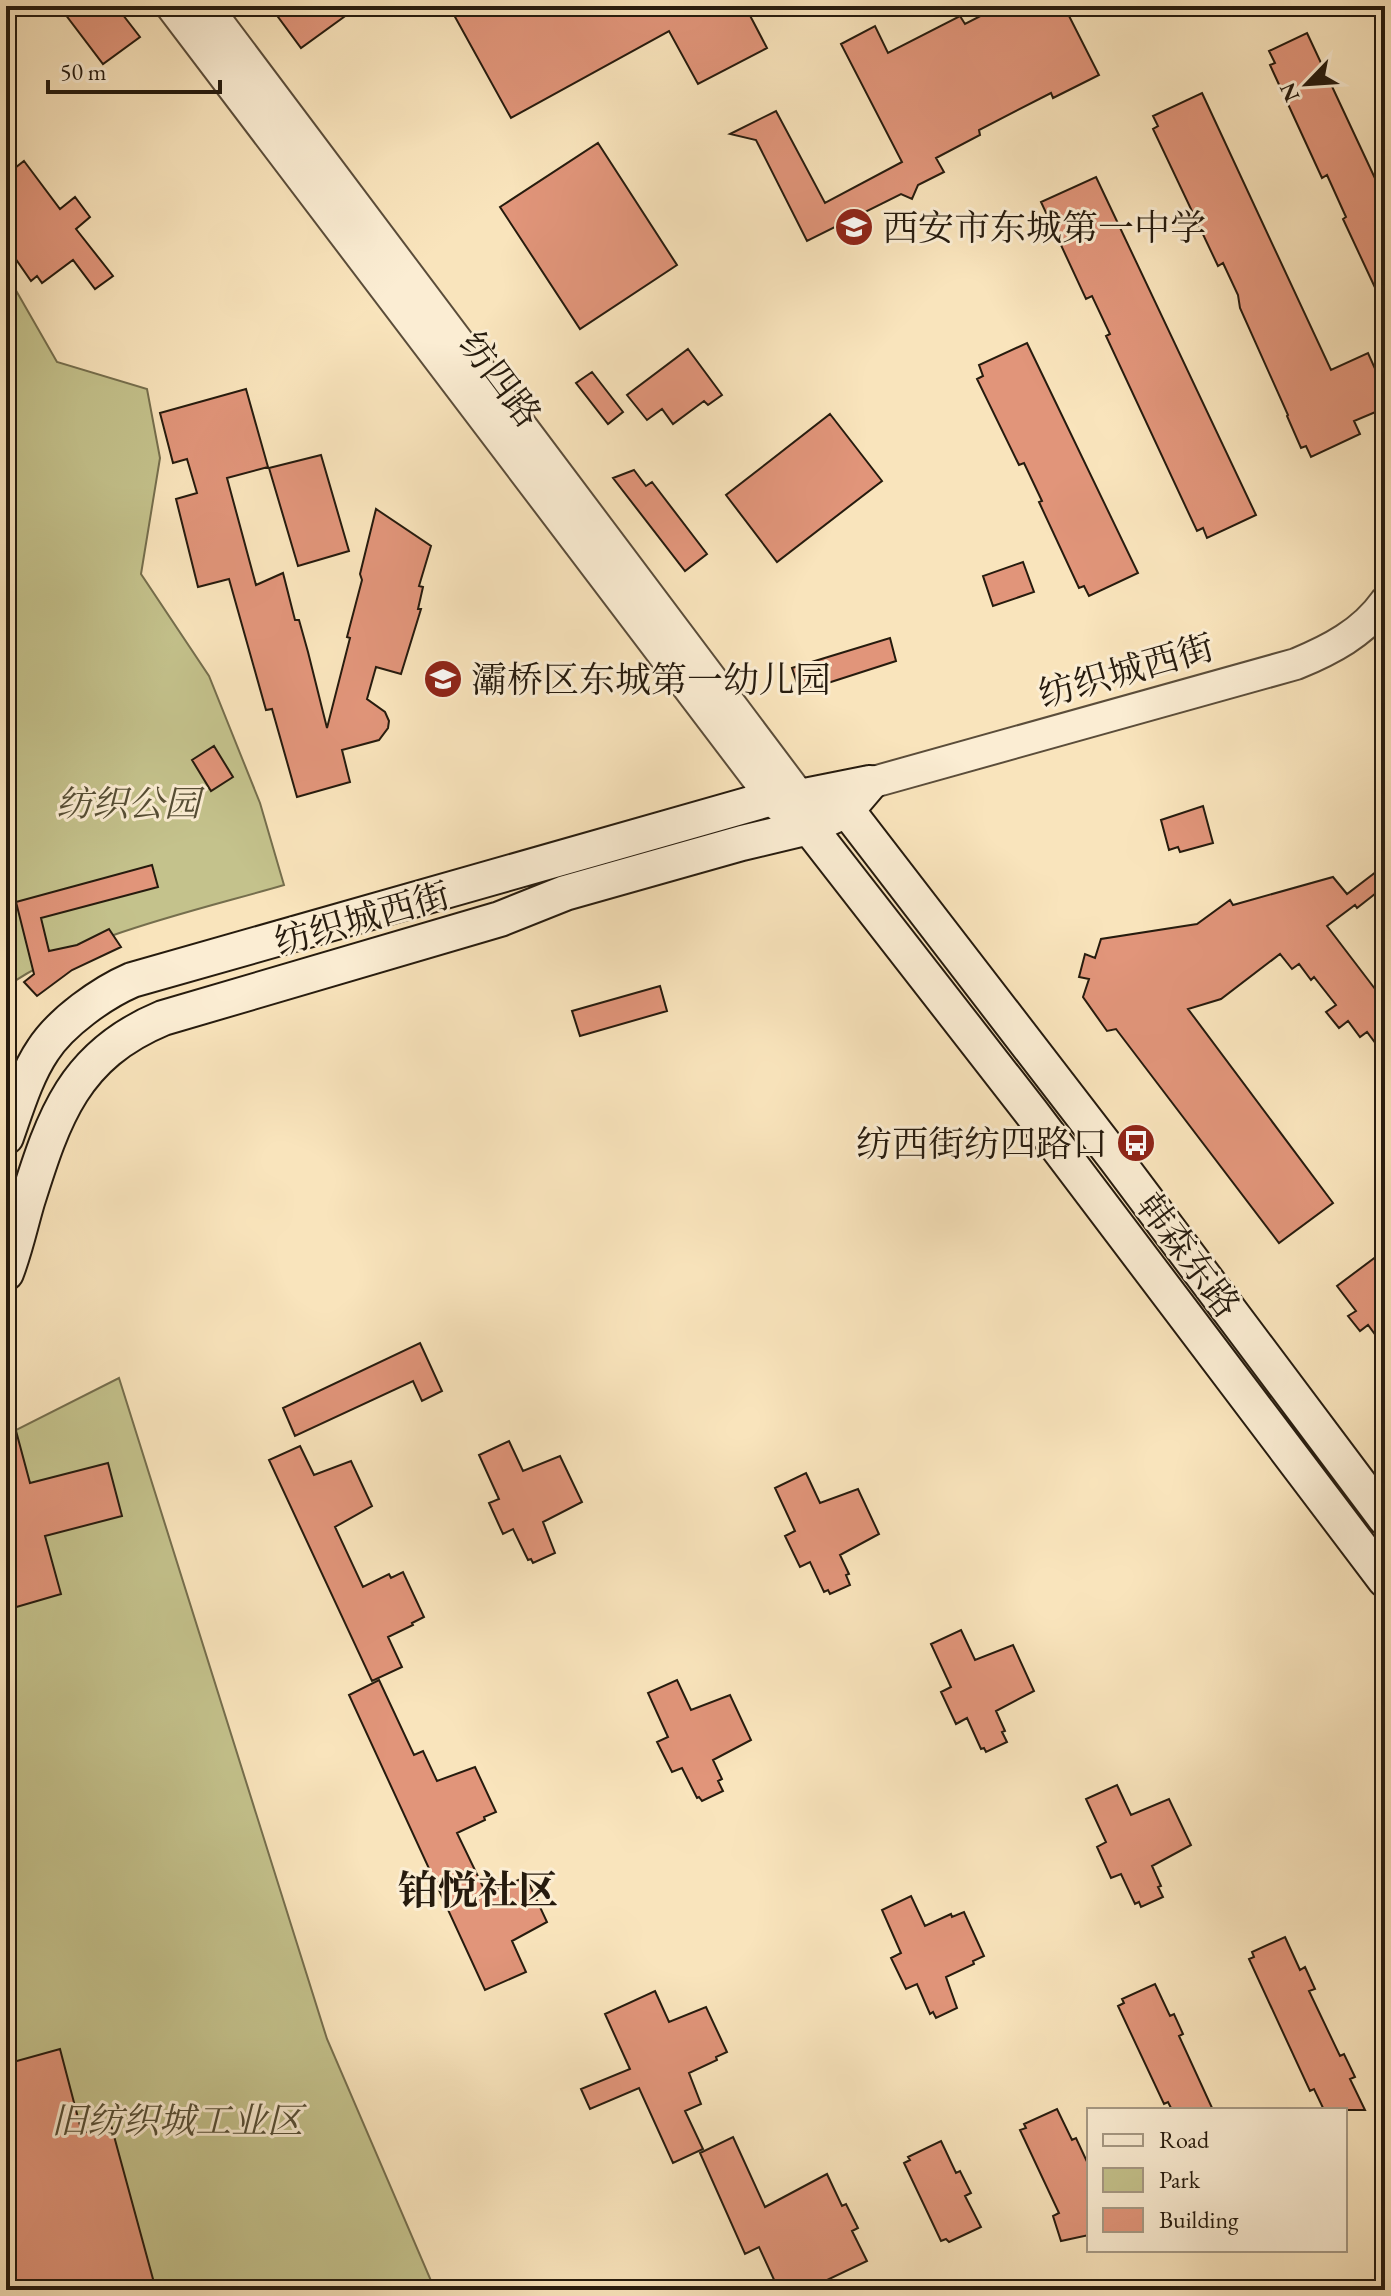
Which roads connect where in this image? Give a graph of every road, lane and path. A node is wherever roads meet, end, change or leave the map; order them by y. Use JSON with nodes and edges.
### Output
{"nodes":[{"id":1,"x":171,"y":6,"type":"edge"},
{"id":2,"x":206,"y":6,"type":"edge"},
{"id":3,"x":1385,"y":602,"type":"edge"},
{"id":4,"x":870,"y":783,"type":"junction"},
{"id":5,"x":794,"y":808,"type":"junction"},
{"id":6,"x":847,"y":810,"type":"junction"},
{"id":7,"x":6,"y":1137,"type":"edge"},
{"id":8,"x":6,"y":1273,"type":"edge"},
{"id":9,"x":1385,"y":1518,"type":"edge"},
{"id":10,"x":1385,"y":1580,"type":"edge"}],
"edges":[{"from":1,"to":5,"type":"street","name":"纺四路"},
{"from":2,"to":5,"type":"street","name":"纺四路"},
{"from":3,"to":4,"type":"street","name":"纺织城西街"},
{"from":4,"to":5,"type":"main road","name":"纺织城西街"},
{"from":4,"to":6,"type":"main road","name":"纺织城西街"},
{"from":5,"to":6,"type":"main road","name":"纺织城西街"},
{"from":5,"to":7,"type":"main road","name":"纺织城西街"},
{"from":5,"to":8,"type":"main road","name":"纺织城西街"},
{"from":5,"to":10,"type":"main road","name":"韩森东路"},
{"from":6,"to":9,"type":"main road","name":"韩森东路"}]}
